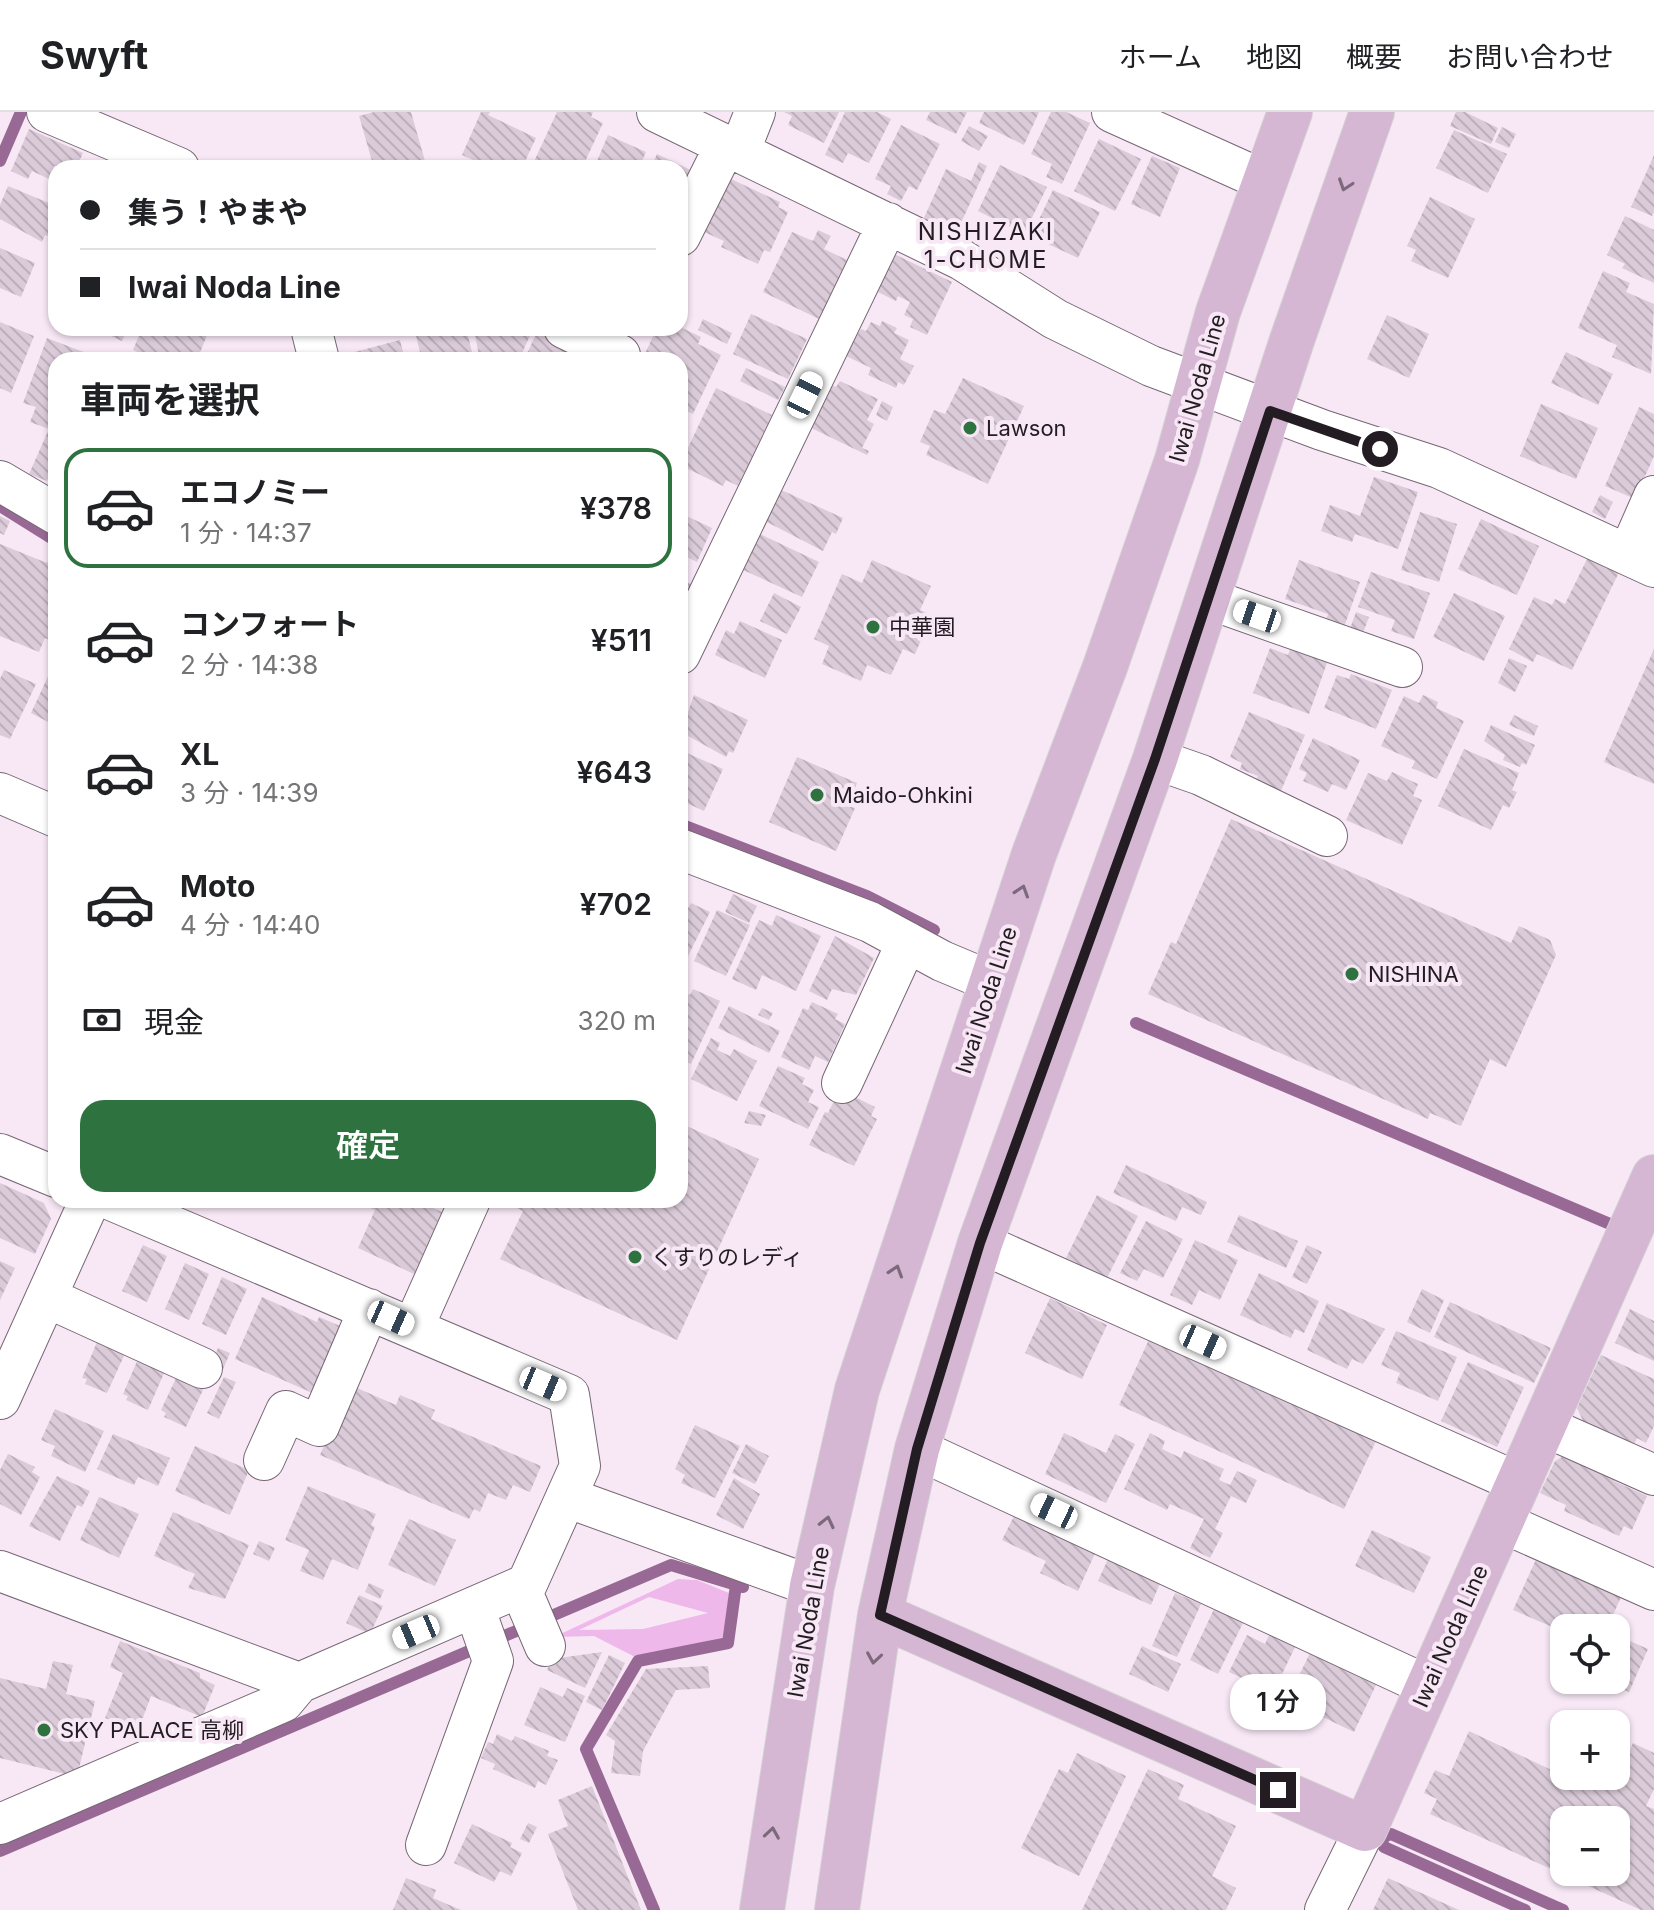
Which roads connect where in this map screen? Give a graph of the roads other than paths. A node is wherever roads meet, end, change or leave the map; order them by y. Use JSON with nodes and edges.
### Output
{"nodes":[{"id":1,"x":47,"y":112,"type":"edge"},
{"id":2,"x":657,"y":112,"type":"edge"},
{"id":3,"x":755,"y":112,"type":"edge"},
{"id":4,"x":1112,"y":112,"type":"edge"},
{"id":5,"x":1290,"y":112,"type":"edge"},
{"id":6,"x":1372,"y":112,"type":"edge"},
{"id":7,"x":733,"y":147,"type":"junction"},
{"id":8,"x":160,"y":160,"type":"edge"},
{"id":9,"x":1265,"y":181,"type":"junction"},
{"id":10,"x":688,"y":223,"type":"edge"},
{"id":11,"x":888,"y":223,"type":"junction"},
{"id":12,"x":588,"y":336,"type":"edge"},
{"id":13,"x":624,"y":348,"type":"edge"},
{"id":14,"x":1198,"y":383,"type":"junction"},
{"id":15,"x":1270,"y":411,"type":"junction"},
{"id":16,"x":0,"y":481,"type":"edge"},
{"id":17,"x":1654,"y":496,"type":"edge"},
{"id":18,"x":48,"y":509,"type":"edge"},
{"id":19,"x":1641,"y":561,"type":"edge"},
{"id":20,"x":1209,"y":599,"type":"junction"},
{"id":21,"x":688,"y":637,"type":"edge"},
{"id":22,"x":1402,"y":667,"type":"dead end"},
{"id":23,"x":1155,"y":759,"type":"junction"},
{"id":24,"x":0,"y":793,"type":"edge"},
{"id":25,"x":48,"y":814,"type":"edge"},
{"id":26,"x":1327,"y":836,"type":"dead end"},
{"id":27,"x":688,"y":852,"type":"edge"},
{"id":28,"x":907,"y":942,"type":"junction"},
{"id":29,"x":992,"y":982,"type":"junction"},
{"id":30,"x":842,"y":1083,"type":"dead end"},
{"id":31,"x":0,"y":1154,"type":"edge"},
{"id":32,"x":48,"y":1174,"type":"edge"},
{"id":33,"x":1654,"y":1177,"type":"edge"},
{"id":34,"x":86,"y":1208,"type":"edge"},
{"id":35,"x":130,"y":1208,"type":"edge"},
{"id":36,"x":466,"y":1208,"type":"edge"},
{"id":37,"x":980,"y":1243,"type":"junction"},
{"id":38,"x":46,"y":1297,"type":"junction"},
{"id":39,"x":369,"y":1309,"type":"junction"},
{"id":40,"x":413,"y":1328,"type":"junction"},
{"id":41,"x":202,"y":1368,"type":"dead end"},
{"id":42,"x":0,"y":1399,"type":"edge"},
{"id":43,"x":1544,"y":1426,"type":"junction"},
{"id":44,"x":917,"y":1449,"type":"junction"},
{"id":45,"x":264,"y":1460,"type":"dead end"},
{"id":46,"x":1654,"y":1475,"type":"edge"},
{"id":47,"x":1519,"y":1483,"type":"junction"},
{"id":48,"x":566,"y":1497,"type":"junction"},
{"id":49,"x":1501,"y":1522,"type":"junction"},
{"id":50,"x":0,"y":1571,"type":"edge"},
{"id":51,"x":812,"y":1586,"type":"junction"},
{"id":52,"x":1654,"y":1590,"type":"edge"},
{"id":53,"x":880,"y":1615,"type":"junction"},
{"id":54,"x":483,"y":1632,"type":"junction"},
{"id":55,"x":299,"y":1683,"type":"junction"},
{"id":56,"x":1428,"y":1686,"type":"junction"},
{"id":57,"x":0,"y":1824,"type":"edge"},
{"id":58,"x":1365,"y":1829,"type":"junction"},
{"id":59,"x":426,"y":1845,"type":"dead end"},
{"id":60,"x":762,"y":1910,"type":"edge"},
{"id":61,"x":837,"y":1910,"type":"edge"},
{"id":62,"x":1325,"y":1910,"type":"edge"}],
"edges":[{"from":1,"to":8,"type":"street"},
{"from":2,"to":7,"type":"street"},
{"from":3,"to":7,"type":"street"},
{"from":4,"to":9,"type":"street"},
{"from":5,"to":9,"type":"main road","name":"Iwai Noda Line"},
{"from":6,"to":15,"type":"main road","one_way":true},
{"from":7,"to":10,"type":"street"},
{"from":7,"to":11,"type":"street"},
{"from":9,"to":14,"type":"main road","name":"Iwai Noda Line"},
{"from":11,"to":14,"type":"street"},
{"from":11,"to":21,"type":"street"},
{"from":12,"to":13,"type":"street"},
{"from":14,"to":15,"type":"street"},
{"from":29,"to":14,"type":"main road","name":"Iwai Noda Line","one_way":true},
{"from":15,"to":19,"type":"street"},
{"from":15,"to":20,"type":"main road"},
{"from":16,"to":18,"type":"street"},
{"from":17,"to":19,"type":"street"},
{"from":20,"to":22,"type":"street"},
{"from":20,"to":23,"type":"main road"},
{"from":23,"to":26,"type":"street"},
{"from":23,"to":37,"type":"main road"},
{"from":24,"to":25,"type":"street"},
{"from":27,"to":28,"type":"street"},
{"from":28,"to":29,"type":"street"},
{"from":28,"to":30,"type":"street"},
{"from":51,"to":29,"type":"main road","name":"Iwai Noda Line","one_way":true},
{"from":31,"to":32,"type":"street"},
{"from":33,"to":43,"type":"main road","name":"Iwai Noda Line"},
{"from":34,"to":38,"type":"street"},
{"from":35,"to":39,"type":"street"},
{"from":36,"to":40,"type":"street"},
{"from":37,"to":44,"type":"main road"},
{"from":37,"to":47,"type":"street"},
{"from":38,"to":41,"type":"street"},
{"from":38,"to":42,"type":"street"},
{"from":39,"to":40,"type":"street"},
{"from":39,"to":45,"type":"street"},
{"from":40,"to":48,"type":"street"},
{"from":43,"to":46,"type":"street"},
{"from":43,"to":47,"type":"main road","name":"Iwai Noda Line"},
{"from":44,"to":53,"type":"main road"},
{"from":44,"to":56,"type":"street"},
{"from":47,"to":49,"type":"main road","name":"Iwai Noda Line"},
{"from":48,"to":51,"type":"street"},
{"from":48,"to":54,"type":"street"},
{"from":49,"to":52,"type":"street"},
{"from":49,"to":56,"type":"main road","name":"Iwai Noda Line"},
{"from":50,"to":55,"type":"street"},
{"from":60,"to":51,"type":"main road","name":"Iwai Noda Line","one_way":true},
{"from":53,"to":58,"type":"main road"},
{"from":53,"to":61,"type":"main road","one_way":true},
{"from":54,"to":55,"type":"street"},
{"from":54,"to":59,"type":"street"},
{"from":55,"to":57,"type":"street"},
{"from":56,"to":58,"type":"main road","name":"Iwai Noda Line"},
{"from":58,"to":62,"type":"street"}]}
